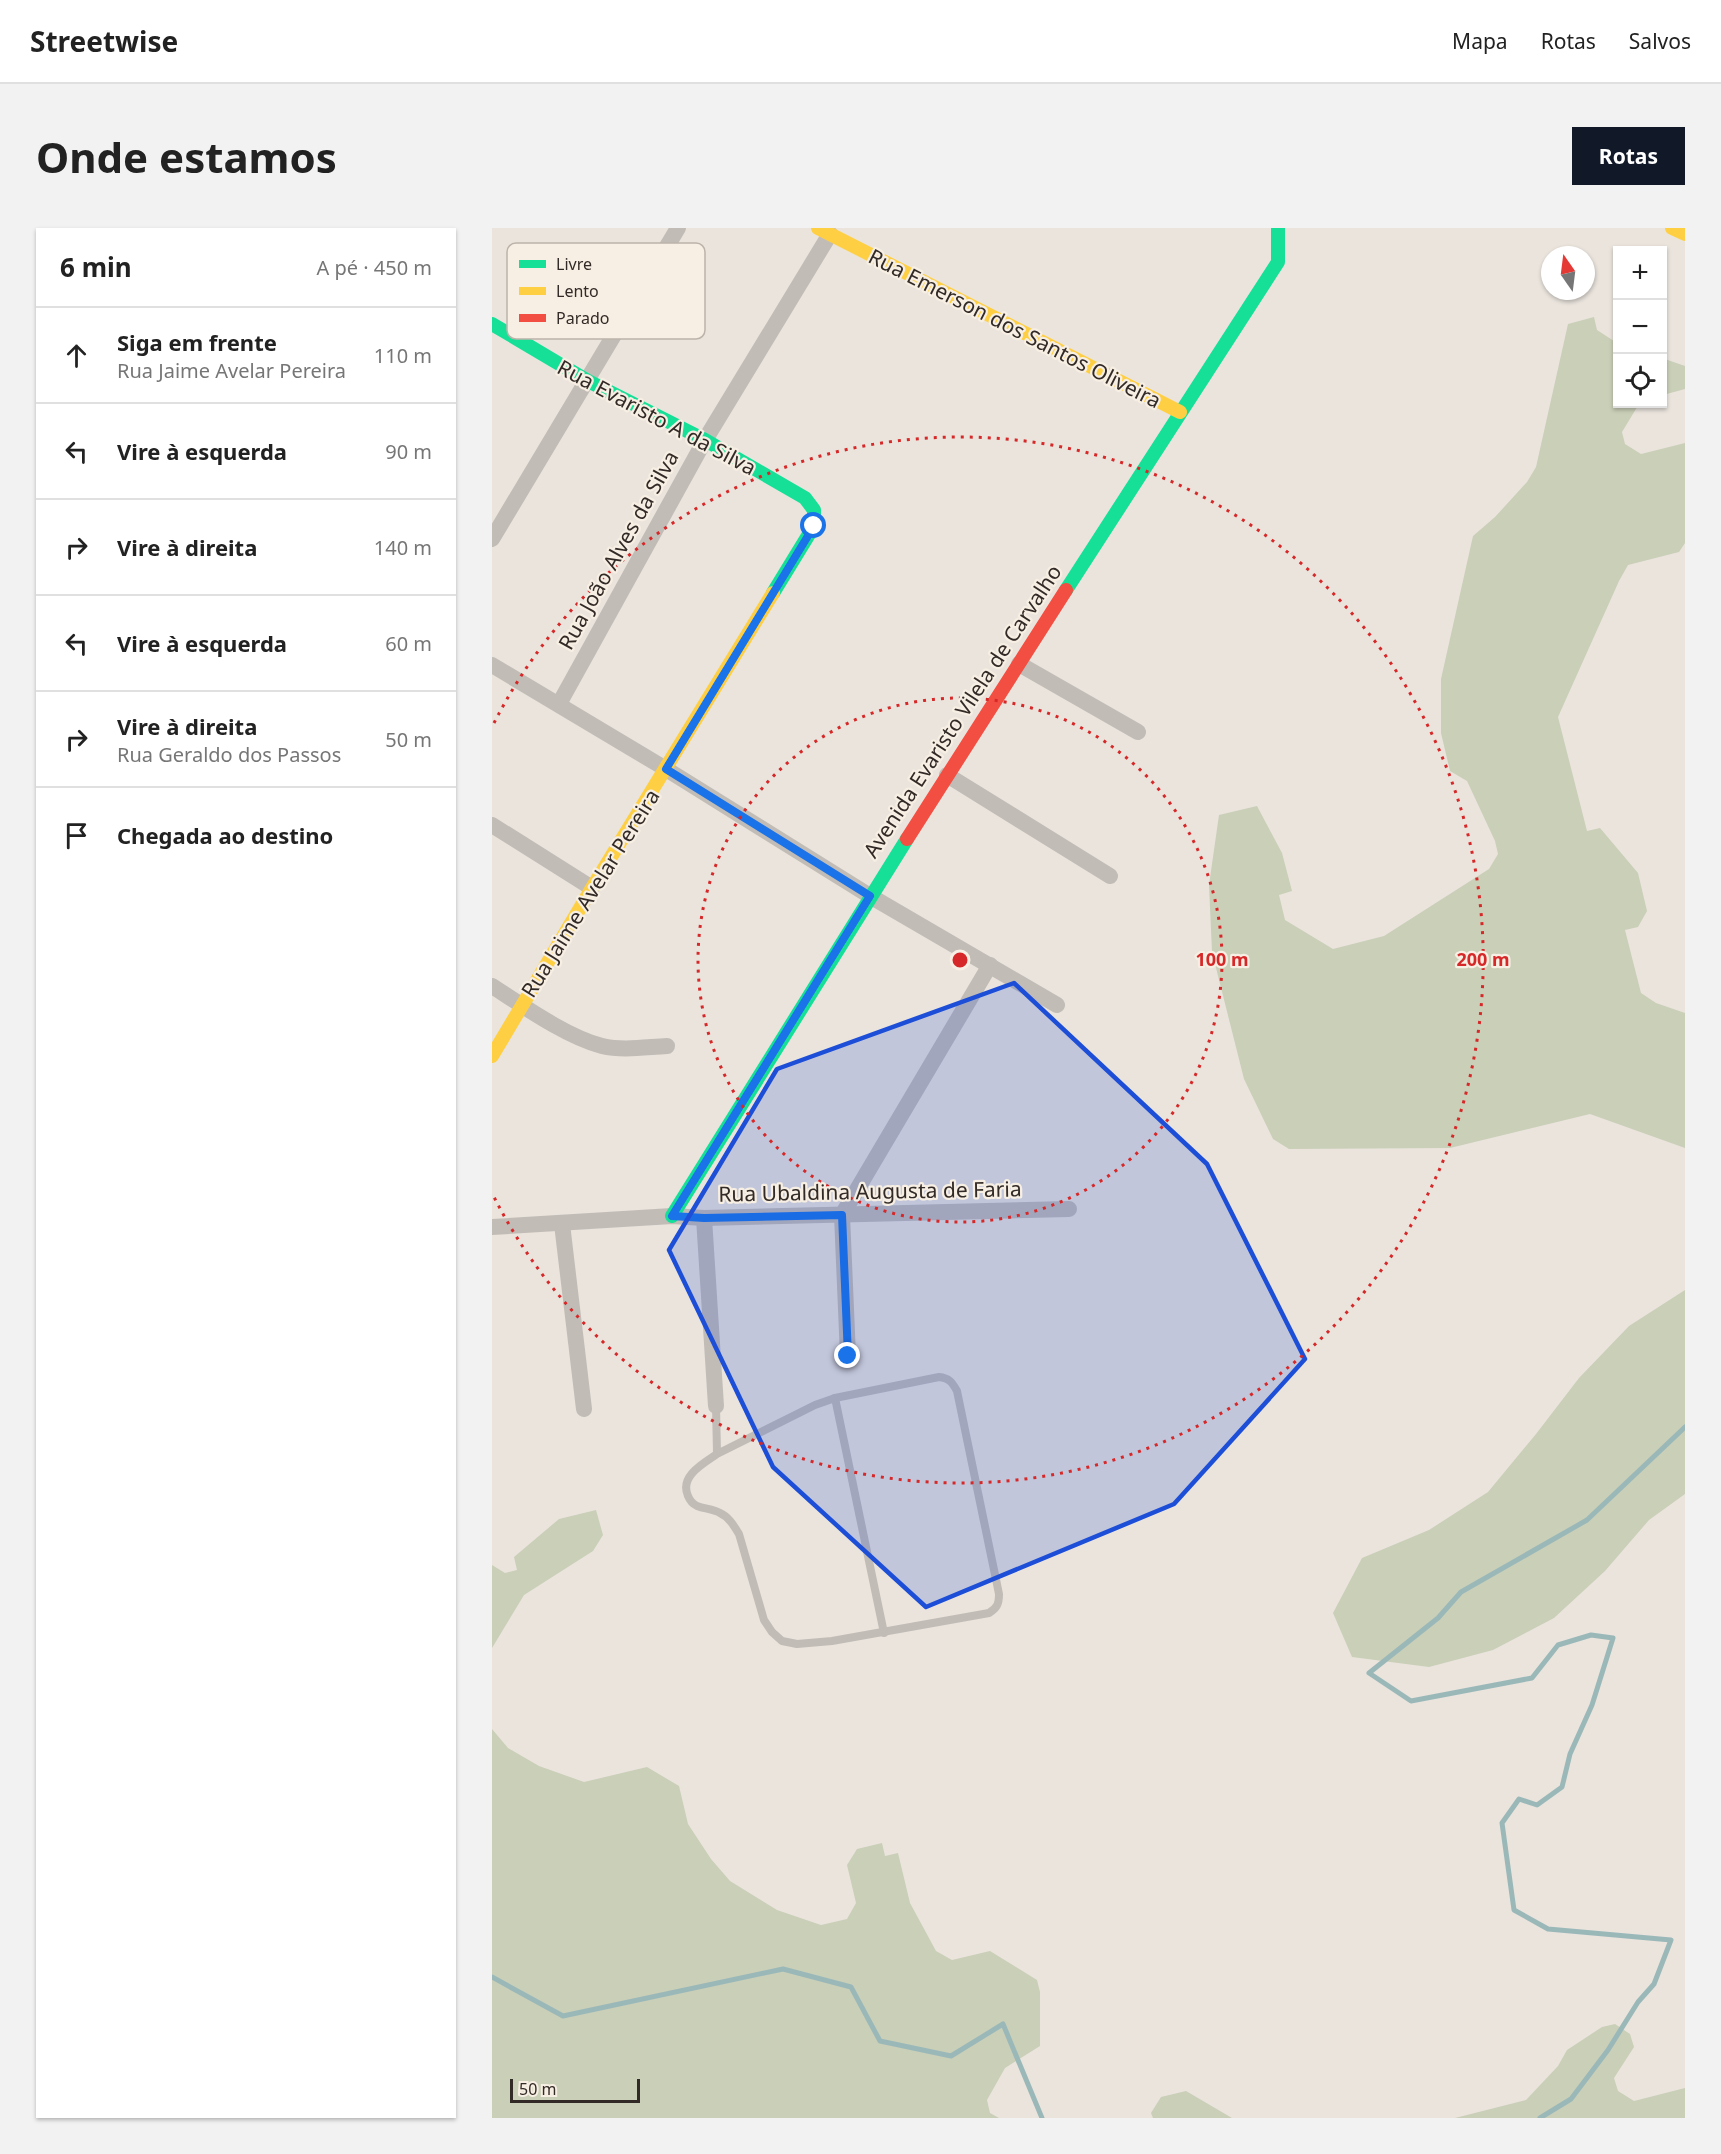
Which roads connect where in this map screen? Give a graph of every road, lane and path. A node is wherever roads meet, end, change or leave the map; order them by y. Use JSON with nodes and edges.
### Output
{"nodes":[{"id":1,"x":678,"y":228,"type":"edge"},
{"id":2,"x":1278,"y":228,"type":"edge"},
{"id":3,"x":1672,"y":228,"type":"edge"},
{"id":4,"x":824,"y":231,"type":"edge"},
{"id":5,"x":1685,"y":234,"type":"edge"},
{"id":6,"x":669,"y":243,"type":"edge"},
{"id":7,"x":492,"y":324,"type":"edge"},
{"id":8,"x":507,"y":333,"type":"edge"},
{"id":9,"x":517,"y":339,"type":"edge"},
{"id":10,"x":613,"y":339,"type":"edge"},
{"id":11,"x":588,"y":381,"type":"junction"},
{"id":12,"x":1180,"y":412,"type":"junction"},
{"id":13,"x":705,"y":440,"type":"junction"},
{"id":14,"x":817,"y":515,"type":"joint"},
{"id":15,"x":492,"y":539,"type":"edge"},
{"id":16,"x":1019,"y":664,"type":"junction"},
{"id":17,"x":492,"y":665,"type":"edge"},
{"id":18,"x":559,"y":704,"type":"junction"},
{"id":19,"x":1138,"y":732,"type":"dead end"},
{"id":20,"x":666,"y":769,"type":"junction"},
{"id":21,"x":946,"y":775,"type":"junction"},
{"id":22,"x":492,"y":825,"type":"edge"},
{"id":23,"x":1110,"y":876,"type":"dead end"},
{"id":24,"x":592,"y":888,"type":"junction"},
{"id":25,"x":870,"y":896,"type":"junction"},
{"id":26,"x":990,"y":964,"type":"junction"},
{"id":27,"x":492,"y":986,"type":"edge"},
{"id":28,"x":521,"y":1005,"type":"junction"},
{"id":29,"x":1057,"y":1005,"type":"dead end"},
{"id":30,"x":667,"y":1046,"type":"dead end"},
{"id":31,"x":492,"y":1056,"type":"edge"},
{"id":32,"x":1069,"y":1209,"type":"dead end"},
{"id":33,"x":842,"y":1215,"type":"junction"},
{"id":34,"x":672,"y":1216,"type":"junction"},
{"id":35,"x":704,"y":1218,"type":"junction"},
{"id":36,"x":562,"y":1224,"type":"junction"},
{"id":37,"x":492,"y":1227,"type":"edge"},
{"id":38,"x":848,"y":1356,"type":"dead end"},
{"id":39,"x":835,"y":1398,"type":"junction"},
{"id":40,"x":716,"y":1406,"type":"joint"},
{"id":41,"x":584,"y":1409,"type":"dead end"},
{"id":42,"x":717,"y":1454,"type":"junction"},
{"id":43,"x":884,"y":1633,"type":"junction"}],
"edges":[{"from":1,"to":6,"type":"street"},
{"from":2,"to":12,"type":"street","name":"Avenida Evaristo Vilela de Carvalho"},
{"from":3,"to":5,"type":"street"},
{"from":4,"to":12,"type":"street","name":"Rua Emerson dos Santos Oliveira"},
{"from":4,"to":13,"type":"street","name":"Rua João Alves da Silva"},
{"from":7,"to":8,"type":"street","name":"Rua Evaristo A da Silva"},
{"from":9,"to":11,"type":"street","name":"Rua Evaristo A da Silva"},
{"from":10,"to":11,"type":"street"},
{"from":11,"to":13,"type":"street","name":"Rua Evaristo A da Silva"},
{"from":11,"to":15,"type":"street"},
{"from":12,"to":16,"type":"street","name":"Avenida Evaristo Vilela de Carvalho"},
{"from":13,"to":14,"type":"street","name":"Rua Evaristo A da Silva"},
{"from":13,"to":18,"type":"street","name":"Rua João Alves da Silva"},
{"from":14,"to":20,"type":"street","name":"Rua Jaime Avelar Pereira"},
{"from":16,"to":19,"type":"street"},
{"from":16,"to":21,"type":"street","name":"Avenida Evaristo Vilela de Carvalho"},
{"from":17,"to":18,"type":"street"},
{"from":18,"to":20,"type":"street"},
{"from":20,"to":24,"type":"street","name":"Rua Jaime Avelar Pereira"},
{"from":20,"to":25,"type":"street"},
{"from":21,"to":23,"type":"street"},
{"from":21,"to":25,"type":"street","name":"Avenida Evaristo Vilela de Carvalho"},
{"from":22,"to":24,"type":"street"},
{"from":24,"to":28,"type":"street","name":"Rua Jaime Avelar Pereira"},
{"from":25,"to":26,"type":"street"},
{"from":25,"to":34,"type":"street","name":"Avenida Evaristo Vilela de Carvalho"},
{"from":26,"to":29,"type":"street"},
{"from":26,"to":33,"type":"street"},
{"from":27,"to":28,"type":"street"},
{"from":28,"to":30,"type":"street"},
{"from":28,"to":31,"type":"street","name":"Rua Jaime Avelar Pereira"},
{"from":32,"to":33,"type":"street","name":"Rua Ubaldina Augusta de Faria"},
{"from":33,"to":35,"type":"street","name":"Rua Ubaldina Augusta de Faria"},
{"from":33,"to":38,"type":"street"},
{"from":34,"to":35,"type":"street","name":"Rua Ubaldina Augusta de Faria"},
{"from":34,"to":36,"type":"street"},
{"from":35,"to":40,"type":"street"},
{"from":36,"to":37,"type":"street"},
{"from":36,"to":41,"type":"street"},
{"from":39,"to":42,"type":"lane"},
{"from":39,"to":43,"type":"lane"},
{"from":39,"to":43,"type":"lane"},
{"from":40,"to":42,"type":"lane"},
{"from":42,"to":43,"type":"lane"}]}
